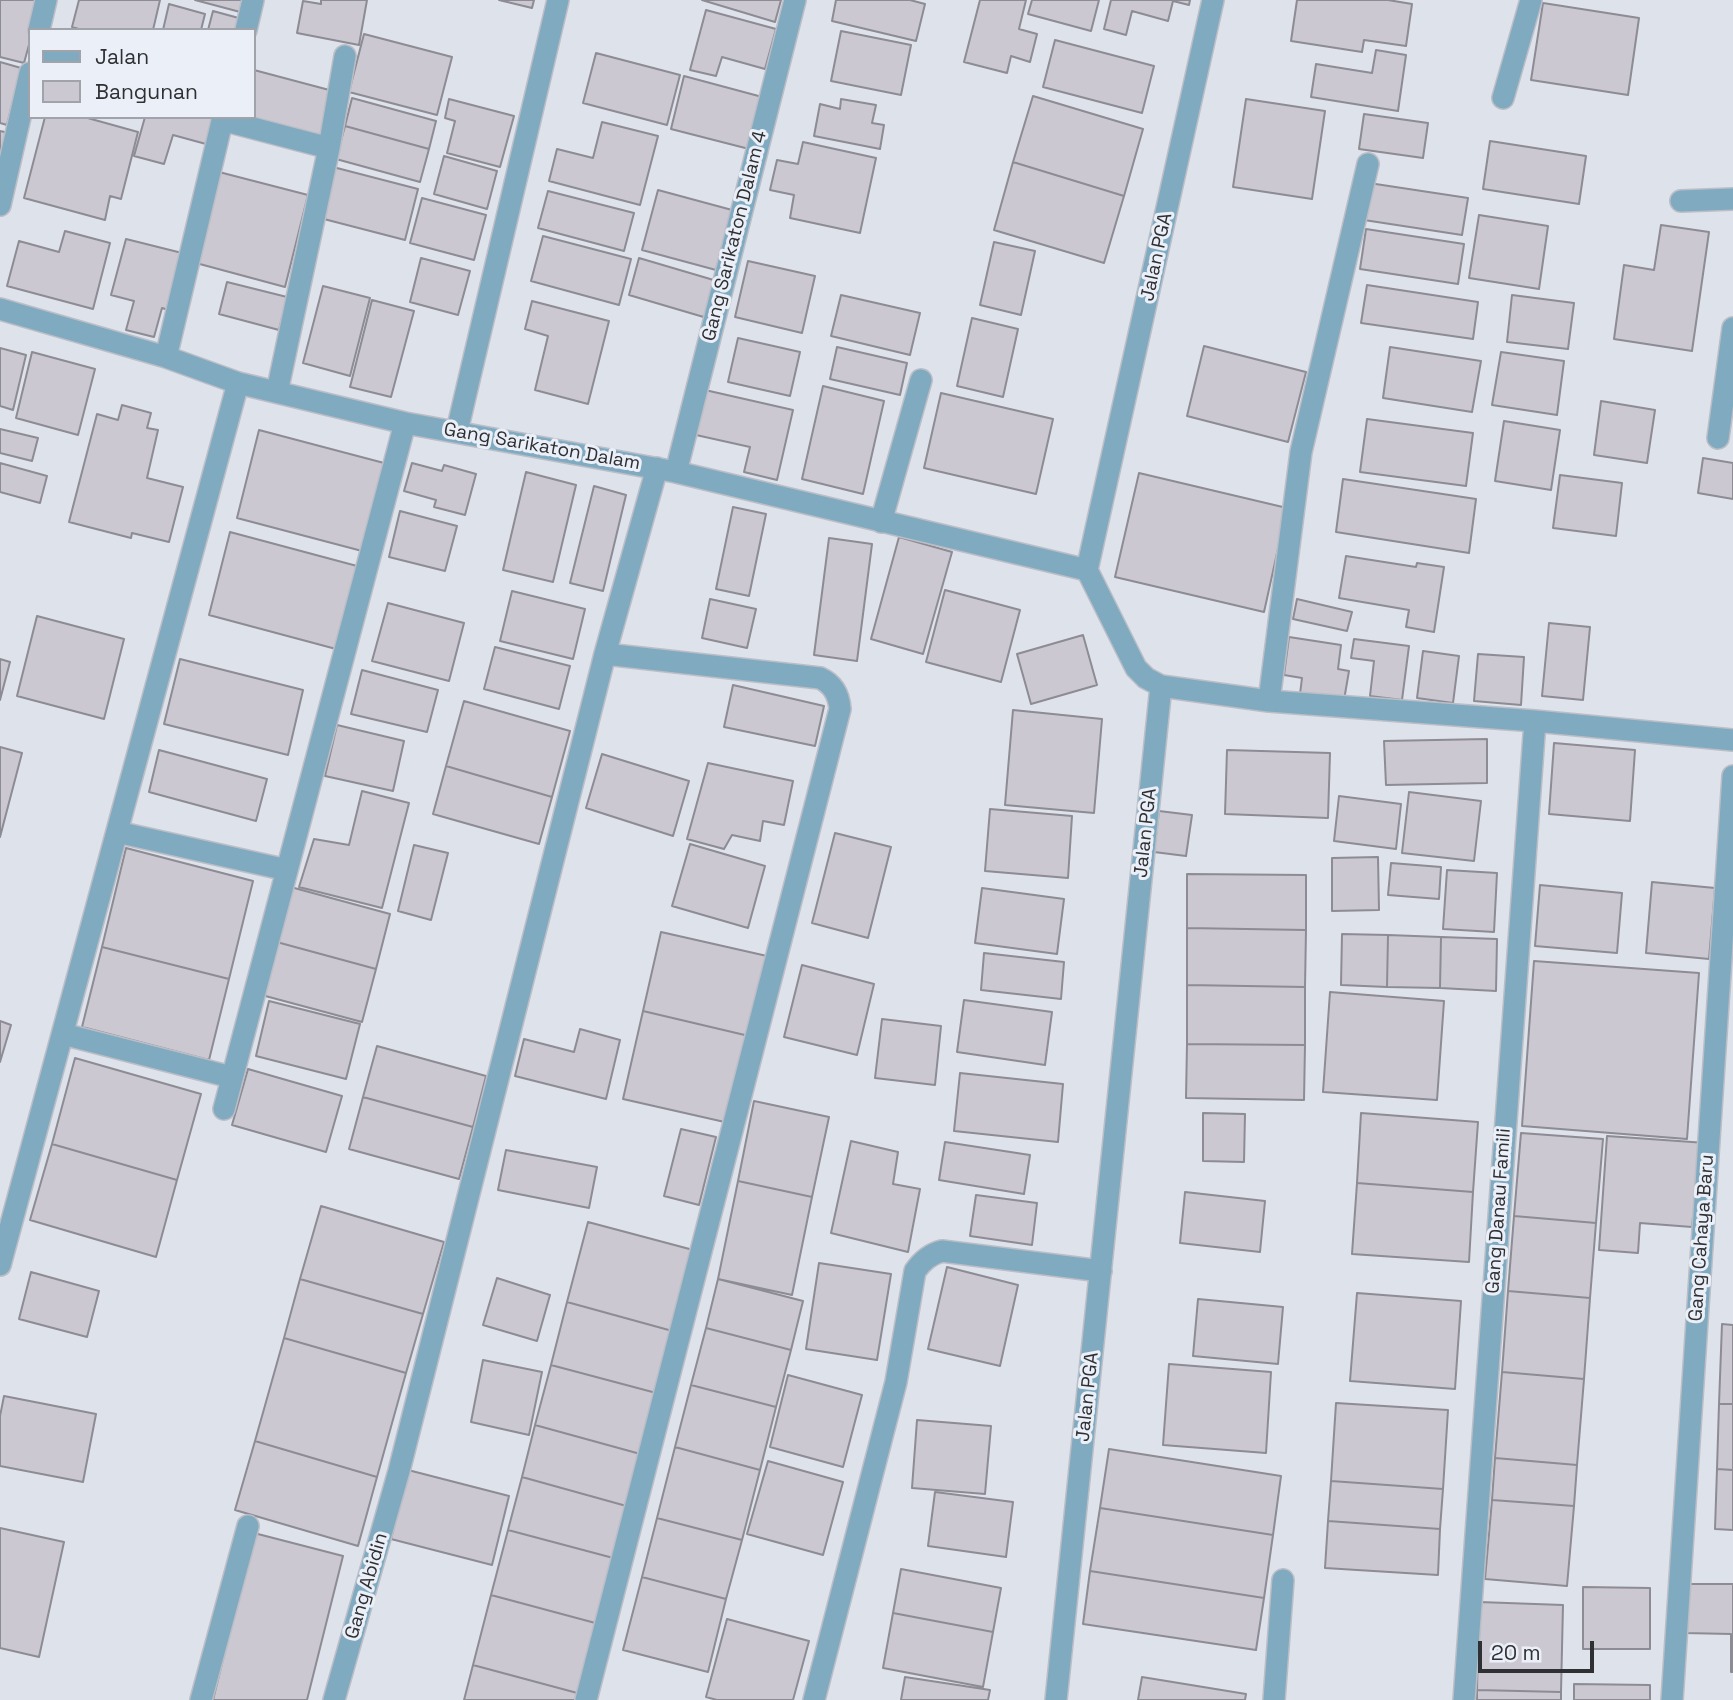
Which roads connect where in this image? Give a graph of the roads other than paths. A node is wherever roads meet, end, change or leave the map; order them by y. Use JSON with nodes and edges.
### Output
{"nodes":[{"id":1,"x":46,"y":0,"type":"edge"},
{"id":2,"x":253,"y":0,"type":"edge"},
{"id":3,"x":558,"y":0,"type":"edge"},
{"id":4,"x":795,"y":0,"type":"edge"},
{"id":5,"x":1213,"y":0,"type":"edge"},
{"id":6,"x":1531,"y":0,"type":"edge"},
{"id":7,"x":39,"y":28,"type":"edge"},
{"id":8,"x":246,"y":28,"type":"edge"},
{"id":9,"x":345,"y":56,"type":"dead end"},
{"id":10,"x":28,"y":82,"type":"edge"},
{"id":11,"x":1503,"y":98,"type":"dead end"},
{"id":12,"x":223,"y":119,"type":"edge"},
{"id":13,"x":329,"y":148,"type":"junction"},
{"id":14,"x":1368,"y":164,"type":"dead end"},
{"id":15,"x":1733,"y":199,"type":"edge"},
{"id":16,"x":1681,"y":201,"type":"dead end"},
{"id":17,"x":0,"y":205,"type":"edge"},
{"id":18,"x":0,"y":309,"type":"edge"},
{"id":19,"x":1733,"y":328,"type":"edge"},
{"id":20,"x":166,"y":357,"type":"junction"},
{"id":21,"x":922,"y":380,"type":"dead end"},
{"id":22,"x":238,"y":383,"type":"junction"},
{"id":23,"x":277,"y":392,"type":"junction"},
{"id":24,"x":405,"y":423,"type":"junction"},
{"id":25,"x":457,"y":431,"type":"junction"},
{"id":26,"x":1718,"y":438,"type":"dead end"},
{"id":27,"x":666,"y":470,"type":"junction"},
{"id":28,"x":881,"y":522,"type":"junction"},
{"id":29,"x":1087,"y":570,"type":"junction"},
{"id":30,"x":605,"y":654,"type":"junction"},
{"id":31,"x":1161,"y":686,"type":"junction"},
{"id":32,"x":1269,"y":701,"type":"junction"},
{"id":33,"x":1535,"y":721,"type":"junction"},
{"id":34,"x":1733,"y":740,"type":"edge"},
{"id":35,"x":1733,"y":776,"type":"edge"},
{"id":36,"x":117,"y":832,"type":"junction"},
{"id":37,"x":287,"y":870,"type":"junction"},
{"id":38,"x":63,"y":1034,"type":"junction"},
{"id":39,"x":231,"y":1077,"type":"junction"},
{"id":40,"x":224,"y":1109,"type":"dead end"},
{"id":41,"x":0,"y":1265,"type":"edge"},
{"id":42,"x":1101,"y":1270,"type":"junction"},
{"id":43,"x":248,"y":1526,"type":"dead end"},
{"id":44,"x":1283,"y":1580,"type":"dead end"},
{"id":45,"x":201,"y":1700,"type":"edge"},
{"id":46,"x":334,"y":1700,"type":"edge"},
{"id":47,"x":586,"y":1700,"type":"edge"},
{"id":48,"x":814,"y":1700,"type":"edge"},
{"id":49,"x":1056,"y":1700,"type":"edge"},
{"id":50,"x":1274,"y":1700,"type":"edge"},
{"id":51,"x":1464,"y":1700,"type":"edge"},
{"id":52,"x":1672,"y":1700,"type":"edge"}],
"edges":[{"from":1,"to":7,"type":"street"},
{"from":2,"to":8,"type":"street"},
{"from":3,"to":25,"type":"street"},
{"from":4,"to":27,"type":"street","name":"Gang Sarikaton Dalam 4"},
{"from":5,"to":29,"type":"street","name":"Jalan PGA"},
{"from":6,"to":11,"type":"street"},
{"from":9,"to":13,"type":"street"},
{"from":10,"to":17,"type":"street"},
{"from":12,"to":13,"type":"street"},
{"from":12,"to":20,"type":"street"},
{"from":13,"to":23,"type":"street"},
{"from":14,"to":32,"type":"street"},
{"from":15,"to":16,"type":"street"},
{"from":18,"to":20,"type":"street","name":"Gang Sarikaton Dalam"},
{"from":19,"to":26,"type":"street"},
{"from":20,"to":22,"type":"street","name":"Gang Sarikaton Dalam"},
{"from":21,"to":28,"type":"street"},
{"from":22,"to":23,"type":"street","name":"Gang Sarikaton Dalam"},
{"from":22,"to":36,"type":"street"},
{"from":23,"to":24,"type":"street","name":"Gang Sarikaton Dalam"},
{"from":24,"to":25,"type":"street","name":"Gang Sarikaton Dalam"},
{"from":24,"to":37,"type":"street"},
{"from":25,"to":27,"type":"street","name":"Gang Sarikaton Dalam"},
{"from":27,"to":28,"type":"street","name":"Gang Sarikaton Dalam"},
{"from":27,"to":30,"type":"street","name":"Gang Sarikaton Dalam 4"},
{"from":28,"to":29,"type":"street","name":"Gang Sarikaton Dalam"},
{"from":29,"to":31,"type":"street"},
{"from":30,"to":46,"type":"street","name":"Gang Abidin"},
{"from":30,"to":47,"type":"street"},
{"from":31,"to":32,"type":"street"},
{"from":31,"to":42,"type":"street","name":"Jalan PGA"},
{"from":32,"to":33,"type":"street"},
{"from":33,"to":34,"type":"street"},
{"from":33,"to":51,"type":"street","name":"Gang Danau Famili"},
{"from":35,"to":52,"type":"street","name":"Gang Cahaya Baru"},
{"from":36,"to":37,"type":"street"},
{"from":36,"to":38,"type":"street"},
{"from":37,"to":39,"type":"street"},
{"from":38,"to":39,"type":"street"},
{"from":38,"to":41,"type":"street"},
{"from":39,"to":40,"type":"street"},
{"from":42,"to":48,"type":"street"},
{"from":42,"to":49,"type":"street","name":"Jalan PGA"},
{"from":43,"to":45,"type":"street"},
{"from":44,"to":50,"type":"street"}]}
